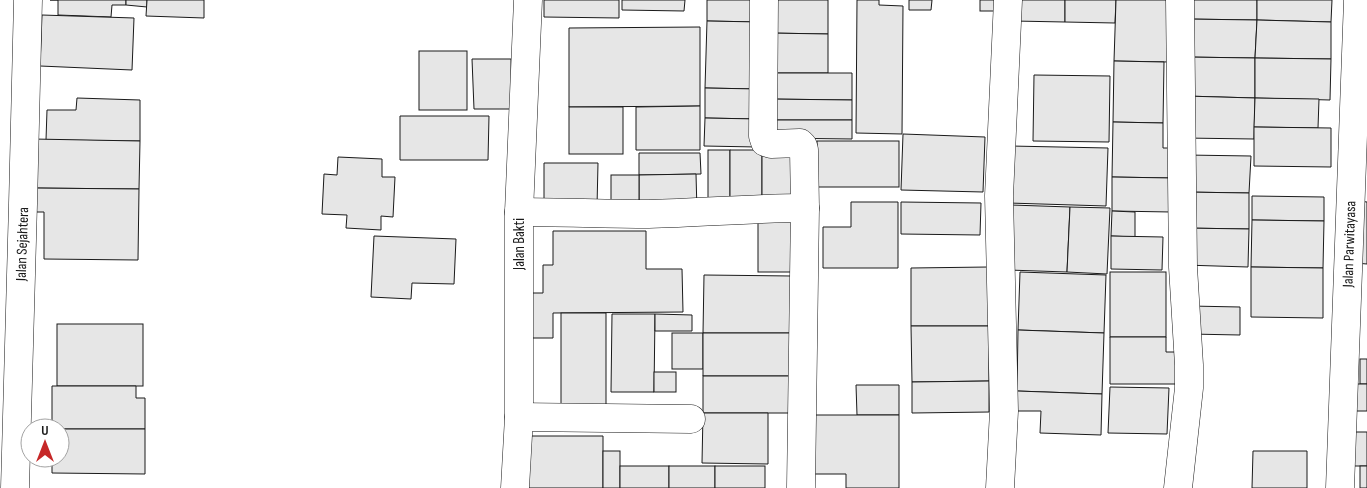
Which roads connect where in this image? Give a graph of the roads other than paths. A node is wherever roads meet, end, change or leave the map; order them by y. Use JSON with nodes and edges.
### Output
{"nodes":[{"id":1,"x":28,"y":0,"type":"edge"},
{"id":2,"x":528,"y":0,"type":"edge"},
{"id":3,"x":764,"y":0,"type":"edge"},
{"id":4,"x":1008,"y":0,"type":"edge"},
{"id":5,"x":1180,"y":0,"type":"edge"},
{"id":6,"x":1358,"y":0,"type":"edge"},
{"id":7,"x":805,"y":208,"type":"junction"},
{"id":8,"x":519,"y":212,"type":"junction"},
{"id":9,"x":519,"y":417,"type":"junction"},
{"id":10,"x":691,"y":419,"type":"dead end"},
{"id":11,"x":801,"y":487,"type":"dead end"},
{"id":12,"x":15,"y":488,"type":"edge"},
{"id":13,"x":515,"y":488,"type":"edge"},
{"id":14,"x":1000,"y":488,"type":"edge"},
{"id":15,"x":1178,"y":488,"type":"edge"},
{"id":16,"x":1340,"y":488,"type":"edge"}],
"edges":[{"from":1,"to":12,"type":"street","name":"Jalan Sejahtera"},
{"from":2,"to":8,"type":"street","name":"Jalan Bakti"},
{"from":3,"to":7,"type":"street"},
{"from":4,"to":14,"type":"street"},
{"from":5,"to":15,"type":"street"},
{"from":6,"to":16,"type":"street","name":"Jalan Parwitayasa"},
{"from":7,"to":8,"type":"street"},
{"from":7,"to":11,"type":"street"},
{"from":8,"to":9,"type":"street","name":"Jalan Bakti"},
{"from":9,"to":10,"type":"street"},
{"from":9,"to":13,"type":"street","name":"Jalan Bakti"}]}
